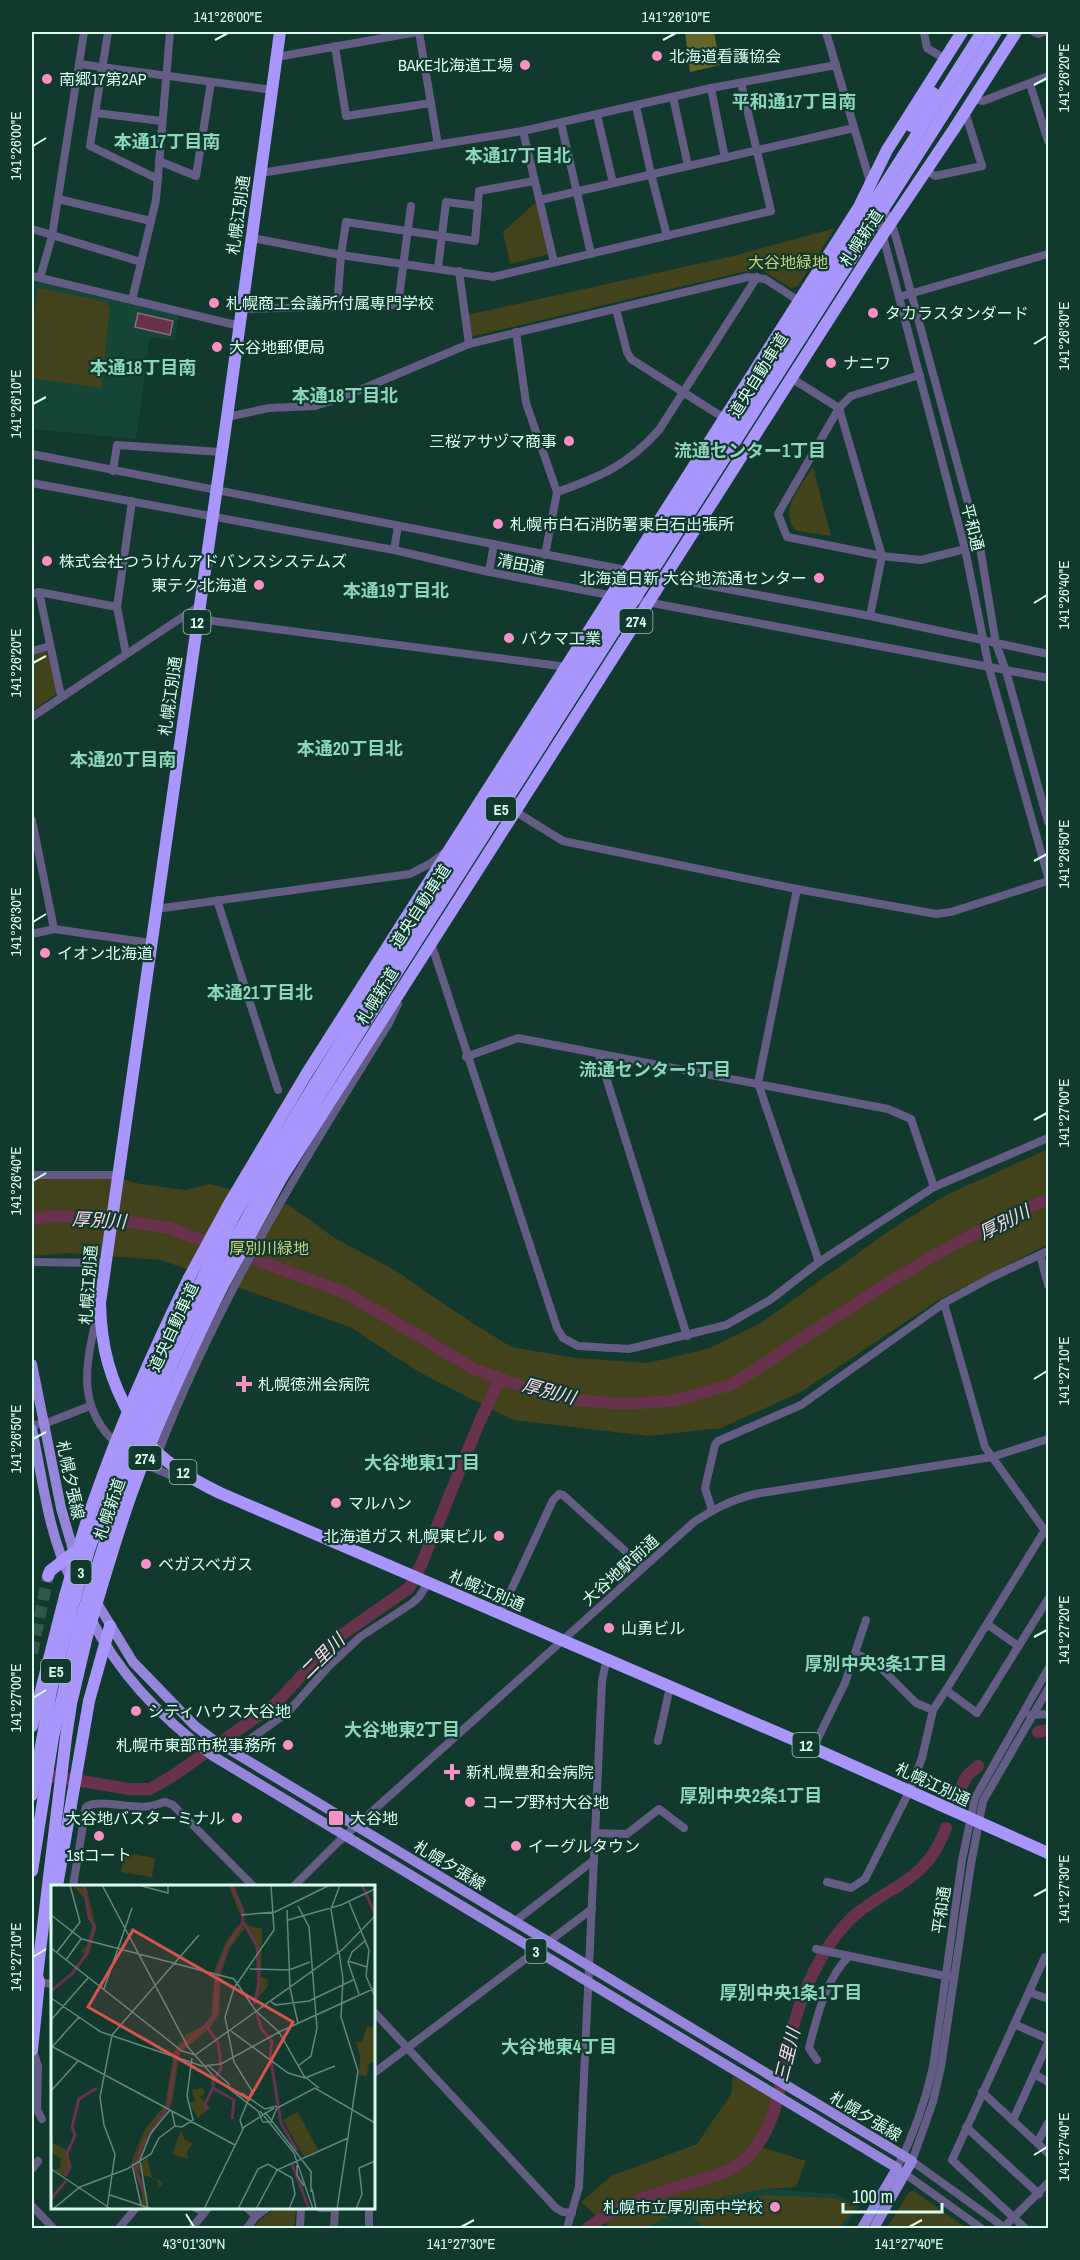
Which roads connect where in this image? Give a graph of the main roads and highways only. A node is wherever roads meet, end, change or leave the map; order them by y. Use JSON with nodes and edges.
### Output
{"nodes":[{"id":1,"x":280,"y":32,"type":"edge"},
{"id":2,"x":962,"y":32,"type":"edge"},
{"id":3,"x":972,"y":32,"type":"edge"},
{"id":4,"x":982,"y":32,"type":"edge"},
{"id":5,"x":996,"y":32,"type":"edge"},
{"id":6,"x":1006,"y":32,"type":"edge"},
{"id":7,"x":1016,"y":32,"type":"edge"},
{"id":8,"x":954,"y":129,"type":"junction"},
{"id":9,"x":887,"y":150,"type":"junction"},
{"id":10,"x":32,"y":1364,"type":"edge"},
{"id":11,"x":32,"y":1427,"type":"edge"},
{"id":12,"x":73,"y":1553,"type":"junction"},
{"id":13,"x":62,"y":1561,"type":"junction"},
{"id":14,"x":48,"y":1576,"type":"tunnel mouth"},
{"id":15,"x":110,"y":1626,"type":"junction"},
{"id":16,"x":104,"y":1645,"type":"junction"},
{"id":17,"x":32,"y":1726,"type":"edge"},
{"id":18,"x":48,"y":1736,"type":"junction"},
{"id":19,"x":32,"y":1795,"type":"edge"},
{"id":20,"x":1048,"y":1853,"type":"edge"},
{"id":21,"x":32,"y":1871,"type":"edge"},
{"id":22,"x":57,"y":1885,"type":"edge"},
{"id":23,"x":51,"y":1914,"type":"edge"},
{"id":24,"x":35,"y":1981,"type":"edge"},
{"id":25,"x":32,"y":2048,"type":"edge"},
{"id":26,"x":901,"y":2171,"type":"junction"},
{"id":27,"x":862,"y":2229,"type":"edge"},
{"id":28,"x":874,"y":2229,"type":"edge"}],
"edges":[{"from":1,"to":20,"type":"highway","name":"札幌江別通","number":"12"},
{"from":2,"to":9,"type":"highway","name":"札幌新道","number":"274"},
{"from":3,"to":9,"type":"highway"},
{"from":4,"to":18,"type":"highway","name":"道央自動車道","number":"E5","bridge":true},
{"from":5,"to":18,"type":"highway","name":"道央自動車道","number":"E5","bridge":true},
{"from":6,"to":8,"type":"highway"},
{"from":7,"to":8,"type":"highway","name":"札幌新道","number":"274"},
{"from":8,"to":24,"type":"highway","name":"札幌新道","number":"274","bridge":true},
{"from":9,"to":17,"type":"highway","name":"札幌新道","number":"274","bridge":true},
{"from":10,"to":12,"type":"main road","name":"札幌夕張線","number":"3"},
{"from":11,"to":13,"type":"main road","name":"札幌夕張線","number":"3"},
{"from":12,"to":13,"type":"highway"},
{"from":12,"to":15,"type":"main road","name":"札幌夕張線","number":"3"},
{"from":13,"to":14,"type":"highway"},
{"from":13,"to":16,"type":"main road","name":"札幌夕張線","number":"3"},
{"from":15,"to":16,"type":"highway"},
{"from":15,"to":26,"type":"main road","name":"札幌夕張線","number":"3"},
{"from":16,"to":22,"type":"highway"},
{"from":16,"to":26,"type":"main road","name":"札幌夕張線","number":"3"},
{"from":18,"to":19,"type":"highway","name":"道央自動車道","number":"E5"},
{"from":18,"to":21,"type":"highway","name":"道央自動車道","number":"E5"},
{"from":23,"to":24,"type":"highway"},
{"from":24,"to":25,"type":"highway","name":"札幌新道","number":"274"},
{"from":26,"to":27,"type":"main road","name":"札幌夕張線"},
{"from":26,"to":28,"type":"main road","name":"札幌夕張線"}]}
